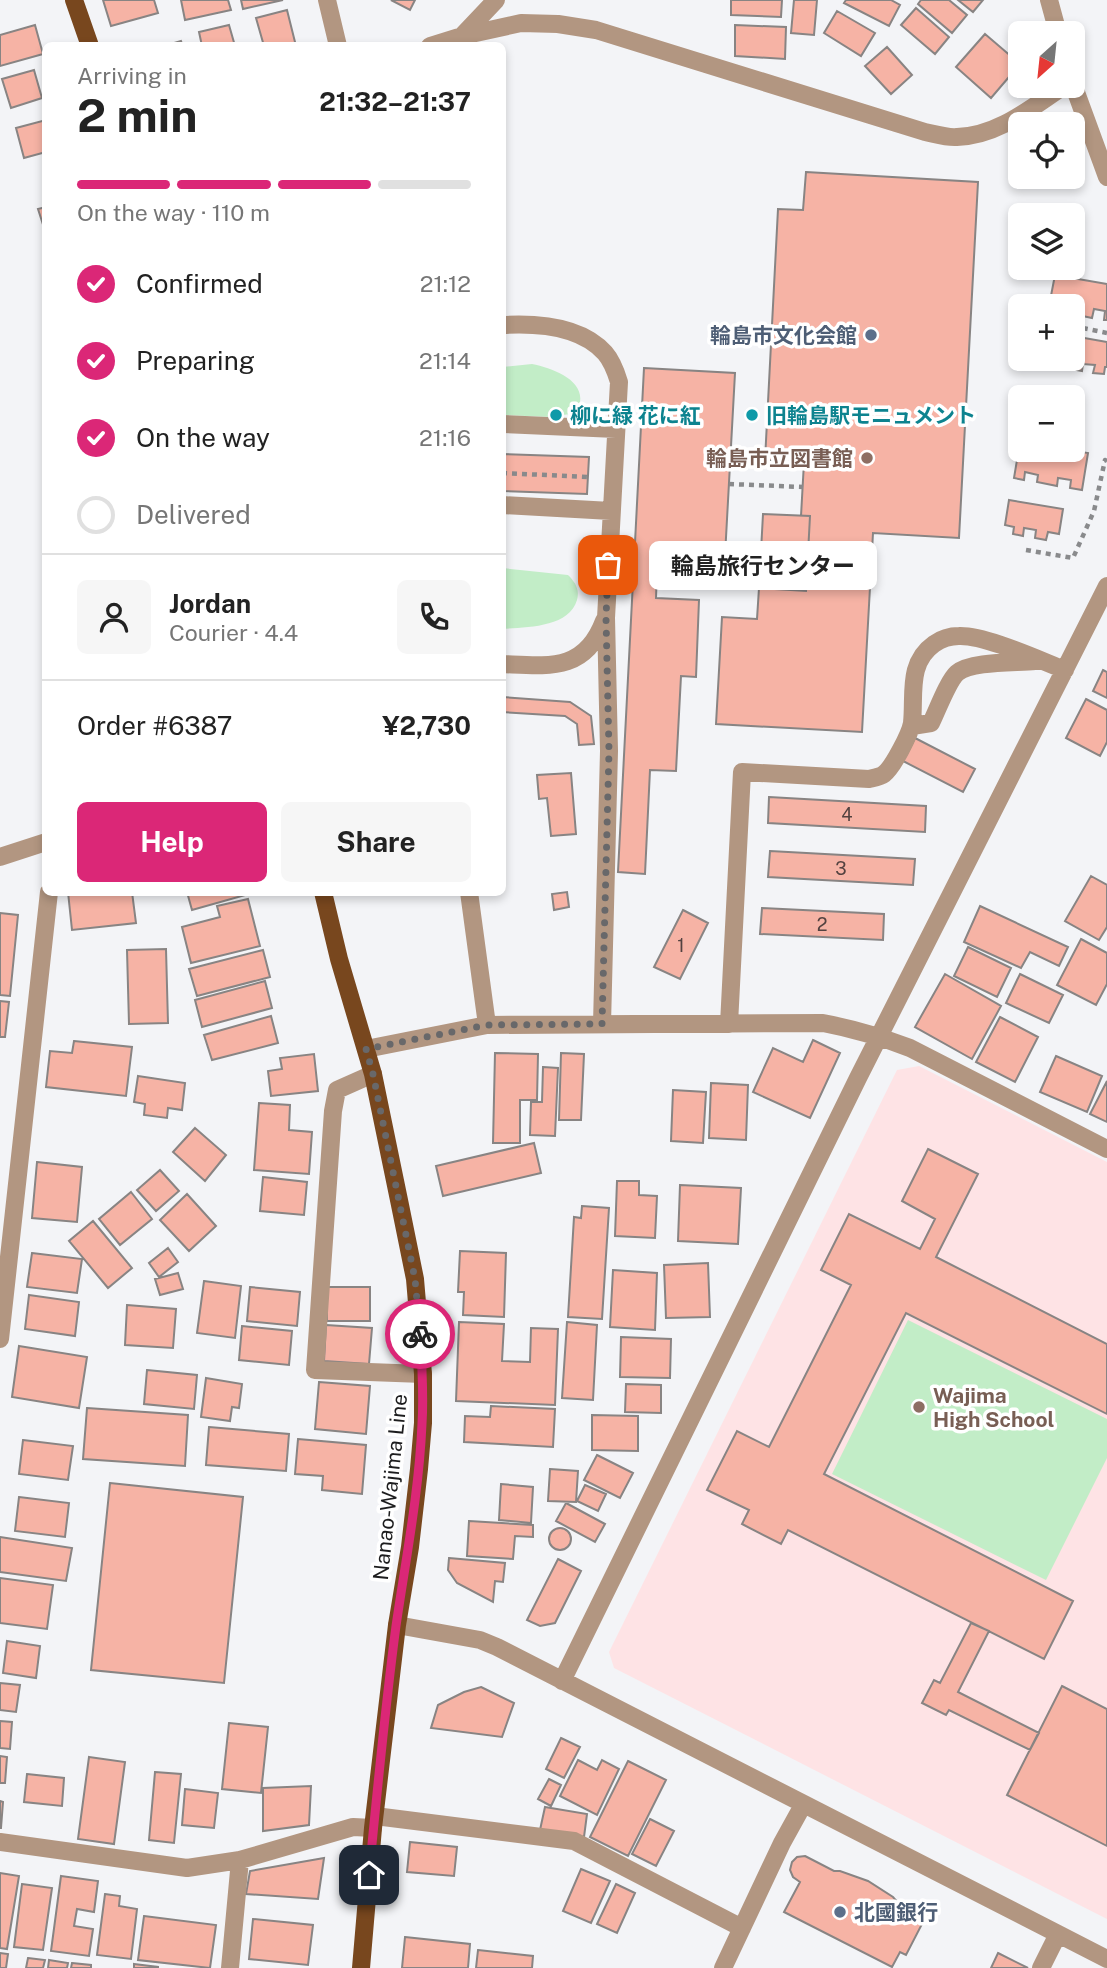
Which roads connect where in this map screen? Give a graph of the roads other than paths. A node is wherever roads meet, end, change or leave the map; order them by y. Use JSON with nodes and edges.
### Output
{"nodes":[{"id":1,"x":74,"y":0,"type":"edge"},
{"id":2,"x":327,"y":0,"type":"edge"},
{"id":3,"x":496,"y":0,"type":"edge"},
{"id":4,"x":1049,"y":0,"type":"edge"},
{"id":5,"x":1055,"y":21,"type":"edge"},
{"id":6,"x":462,"y":36,"type":"junction"},
{"id":7,"x":89,"y":42,"type":"edge"},
{"id":8,"x":337,"y":42,"type":"edge"},
{"id":9,"x":442,"y":42,"type":"edge"},
{"id":10,"x":1046,"y":98,"type":"edge"},
{"id":11,"x":1078,"y":98,"type":"edge"},
{"id":12,"x":1107,"y":177,"type":"edge"},
{"id":13,"x":506,"y":326,"type":"edge"},
{"id":14,"x":506,"y":424,"type":"edge"},
{"id":15,"x":616,"y":429,"type":"junction"},
{"id":16,"x":506,"y":505,"type":"edge"},
{"id":17,"x":611,"y":511,"type":"junction"},
{"id":18,"x":1107,"y":586,"type":"edge"},
{"id":19,"x":606,"y":618,"type":"junction"},
{"id":20,"x":1042,"y":660,"type":"junction"},
{"id":21,"x":506,"y":664,"type":"edge"},
{"id":22,"x":1065,"y":670,"type":"junction"},
{"id":23,"x":912,"y":726,"type":"junction"},
{"id":24,"x":42,"y":843,"type":"edge"},
{"id":25,"x":0,"y":857,"type":"edge"},
{"id":26,"x":49,"y":896,"type":"edge"},
{"id":27,"x":324,"y":896,"type":"edge"},
{"id":28,"x":470,"y":896,"type":"edge"},
{"id":29,"x":602,"y":1024,"type":"junction"},
{"id":30,"x":729,"y":1024,"type":"junction"},
{"id":31,"x":487,"y":1025,"type":"junction"},
{"id":32,"x":880,"y":1036,"type":"junction"},
{"id":33,"x":366,"y":1049,"type":"junction"},
{"id":34,"x":373,"y":1074,"type":"junction"},
{"id":35,"x":1107,"y":1149,"type":"edge"},
{"id":36,"x":0,"y":1339,"type":"edge"},
{"id":37,"x":423,"y":1374,"type":"junction"},
{"id":38,"x":397,"y":1625,"type":"junction"},
{"id":39,"x":562,"y":1681,"type":"junction"},
{"id":40,"x":803,"y":1805,"type":"junction"},
{"id":41,"x":374,"y":1822,"type":"junction"},
{"id":42,"x":0,"y":1842,"type":"edge"},
{"id":43,"x":240,"y":1860,"type":"junction"},
{"id":44,"x":742,"y":1928,"type":"junction"},
{"id":45,"x":1058,"y":1934,"type":"junction"},
{"id":46,"x":1107,"y":1959,"type":"edge"},
{"id":47,"x":230,"y":1968,"type":"edge"},
{"id":48,"x":361,"y":1968,"type":"edge"},
{"id":49,"x":723,"y":1968,"type":"edge"},
{"id":50,"x":1041,"y":1968,"type":"edge"}],
"edges":[{"from":1,"to":7,"type":"main road"},
{"from":2,"to":8,"type":"street"},
{"from":3,"to":6,"type":"street"},
{"from":4,"to":5,"type":"street"},
{"from":6,"to":9,"type":"street"},
{"from":6,"to":10,"type":"street"},
{"from":11,"to":12,"type":"street"},
{"from":13,"to":15,"type":"street"},
{"from":14,"to":15,"type":"street"},
{"from":15,"to":17,"type":"street"},
{"from":16,"to":17,"type":"street"},
{"from":17,"to":19,"type":"street"},
{"from":18,"to":22,"type":"street"},
{"from":19,"to":21,"type":"street"},
{"from":19,"to":29,"type":"street"},
{"from":20,"to":22,"type":"street"},
{"from":20,"to":23,"type":"street"},
{"from":20,"to":23,"type":"street"},
{"from":22,"to":32,"type":"street"},
{"from":23,"to":30,"type":"street"},
{"from":24,"to":25,"type":"street"},
{"from":26,"to":36,"type":"street"},
{"from":27,"to":33,"type":"main road","name":"Nanao-Wajima Line"},
{"from":28,"to":31,"type":"street"},
{"from":29,"to":30,"type":"street"},
{"from":29,"to":31,"type":"street"},
{"from":30,"to":32,"type":"street"},
{"from":31,"to":33,"type":"street"},
{"from":32,"to":35,"type":"street"},
{"from":32,"to":39,"type":"street"},
{"from":33,"to":34,"type":"main road","name":"Nanao-Wajima Line"},
{"from":34,"to":37,"type":"main road","name":"Nanao-Wajima Line"},
{"from":34,"to":37,"type":"street"},
{"from":37,"to":38,"type":"main road","name":"Nanao-Wajima Line"},
{"from":38,"to":39,"type":"street"},
{"from":38,"to":41,"type":"main road","name":"Nanao-Wajima Line"},
{"from":39,"to":40,"type":"street"},
{"from":40,"to":44,"type":"street"},
{"from":40,"to":45,"type":"street"},
{"from":41,"to":43,"type":"street"},
{"from":41,"to":44,"type":"street"},
{"from":41,"to":48,"type":"main road","name":"Nanao-Wajima Line"},
{"from":42,"to":43,"type":"street"},
{"from":43,"to":47,"type":"street"},
{"from":44,"to":49,"type":"street"},
{"from":45,"to":46,"type":"street"},
{"from":45,"to":50,"type":"street"}]}
